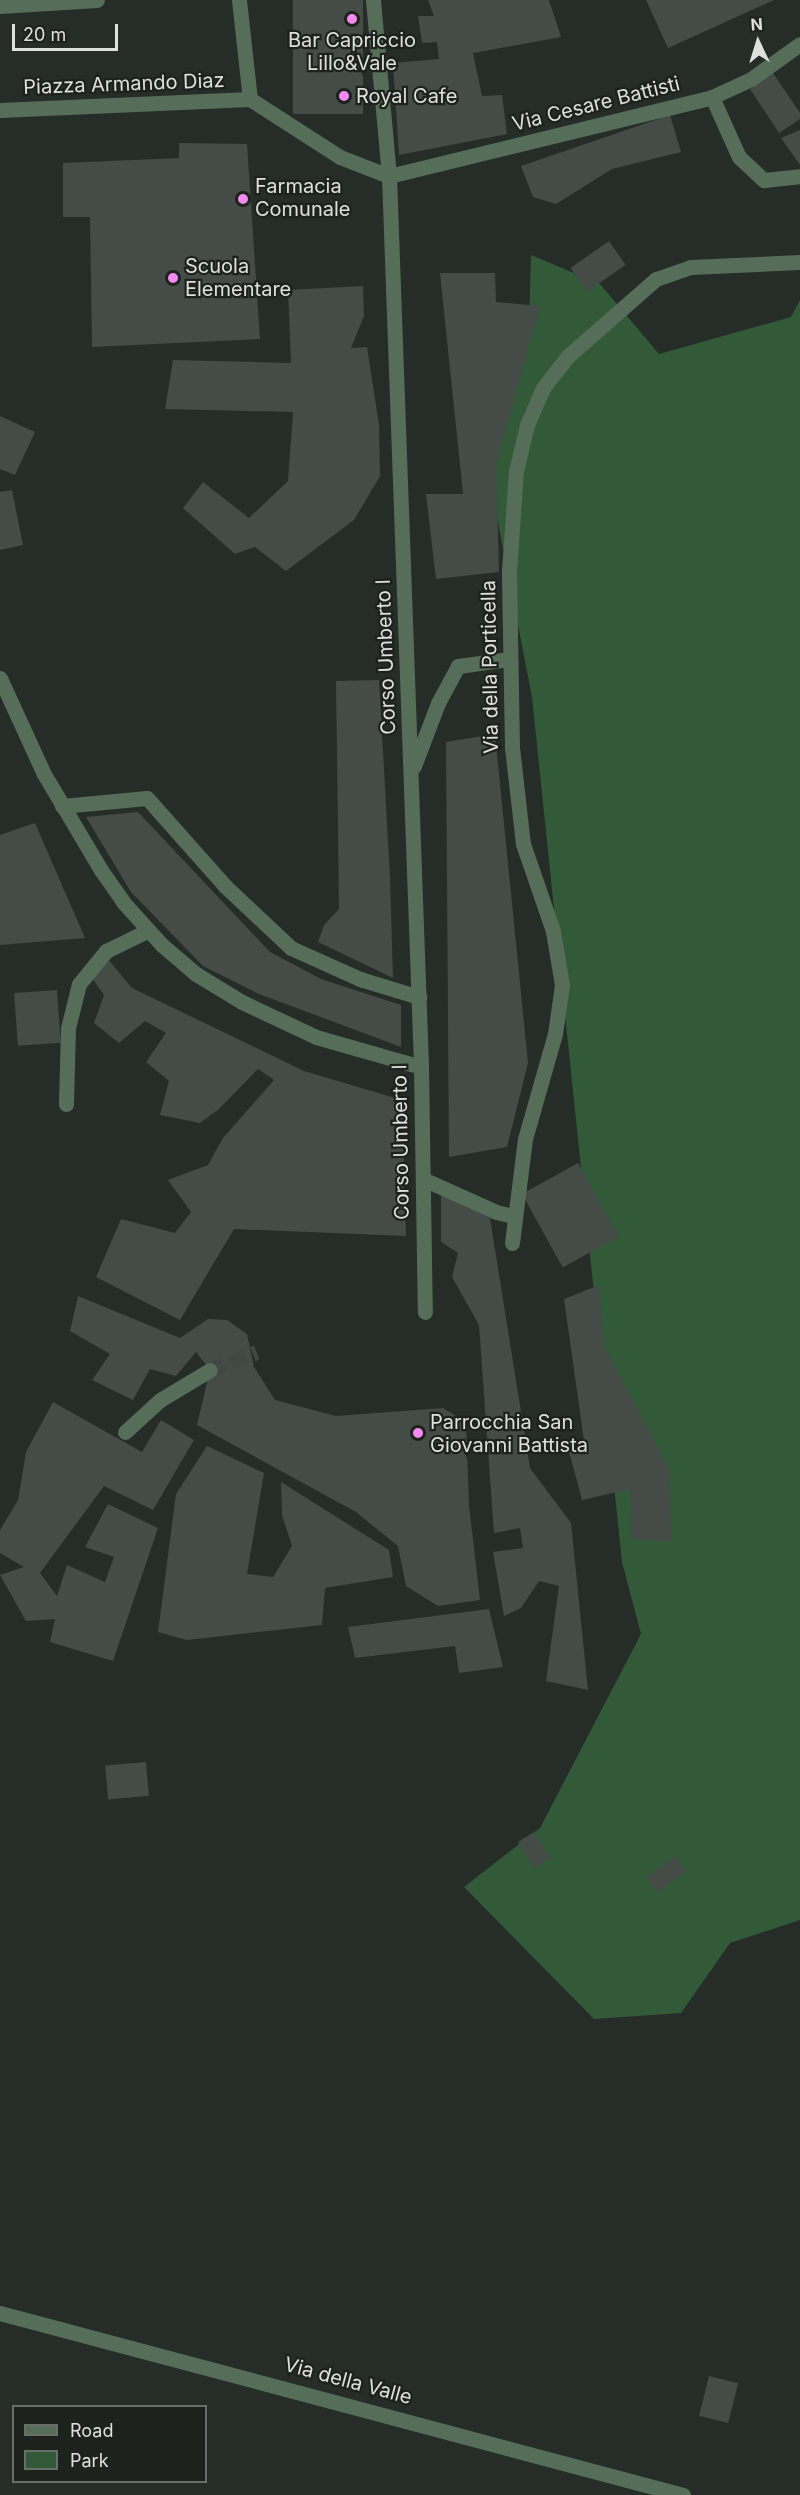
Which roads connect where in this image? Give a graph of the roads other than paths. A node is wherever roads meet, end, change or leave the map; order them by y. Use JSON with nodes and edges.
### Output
{"nodes":[{"id":1,"x":98,"y":0,"type":"edge"},
{"id":2,"x":239,"y":0,"type":"edge"},
{"id":3,"x":373,"y":0,"type":"edge"},
{"id":4,"x":0,"y":6,"type":"edge"},
{"id":5,"x":800,"y":44,"type":"edge"},
{"id":6,"x":712,"y":97,"type":"junction"},
{"id":7,"x":250,"y":99,"type":"junction"},
{"id":8,"x":0,"y":110,"type":"edge"},
{"id":9,"x":389,"y":176,"type":"junction"},
{"id":10,"x":800,"y":177,"type":"edge"},
{"id":11,"x":800,"y":262,"type":"edge"},
{"id":12,"x":510,"y":659,"type":"junction"},
{"id":13,"x":0,"y":678,"type":"edge"},
{"id":14,"x":411,"y":775,"type":"junction"},
{"id":15,"x":62,"y":806,"type":"junction"},
{"id":16,"x":147,"y":931,"type":"junction"},
{"id":17,"x":419,"y":997,"type":"junction"},
{"id":18,"x":422,"y":1067,"type":"junction"},
{"id":19,"x":66,"y":1104,"type":"dead end"},
{"id":20,"x":423,"y":1179,"type":"junction"},
{"id":21,"x":513,"y":1216,"type":"junction"},
{"id":22,"x":512,"y":1243,"type":"dead end"},
{"id":23,"x":425,"y":1312,"type":"dead end"},
{"id":24,"x":210,"y":1370,"type":"tunnel mouth"},
{"id":25,"x":125,"y":1432,"type":"dead end"},
{"id":26,"x":0,"y":2313,"type":"edge"},
{"id":27,"x":683,"y":2495,"type":"edge"}],
"edges":[{"from":1,"to":4,"type":"street"},
{"from":2,"to":7,"type":"street","name":"Piazza Armando Diaz"},
{"from":3,"to":9,"type":"street","name":"Corso Umberto I"},
{"from":5,"to":6,"type":"street","name":"Via Cesare Battisti"},
{"from":6,"to":9,"type":"street","name":"Via Cesare Battisti"},
{"from":6,"to":10,"type":"street"},
{"from":7,"to":8,"type":"street","name":"Piazza Armando Diaz"},
{"from":7,"to":9,"type":"street","name":"Piazza Armando Diaz"},
{"from":9,"to":14,"type":"street","name":"Corso Umberto I"},
{"from":11,"to":12,"type":"street","name":"Via della Porticella"},
{"from":12,"to":14,"type":"street"},
{"from":12,"to":21,"type":"street","name":"Via della Porticella"},
{"from":13,"to":15,"type":"street"},
{"from":14,"to":17,"type":"street","name":"Corso Umberto I"},
{"from":15,"to":16,"type":"street"},
{"from":15,"to":17,"type":"street"},
{"from":16,"to":18,"type":"street"},
{"from":16,"to":19,"type":"street"},
{"from":17,"to":18,"type":"street","name":"Corso Umberto I"},
{"from":18,"to":20,"type":"street","name":"Corso Umberto I"},
{"from":20,"to":21,"type":"street"},
{"from":20,"to":23,"type":"street","name":"Corso Umberto I"},
{"from":21,"to":22,"type":"street","name":"Via della Porticella"},
{"from":24,"to":25,"type":"street"},
{"from":26,"to":27,"type":"street","name":"Via della Valle"}]}
